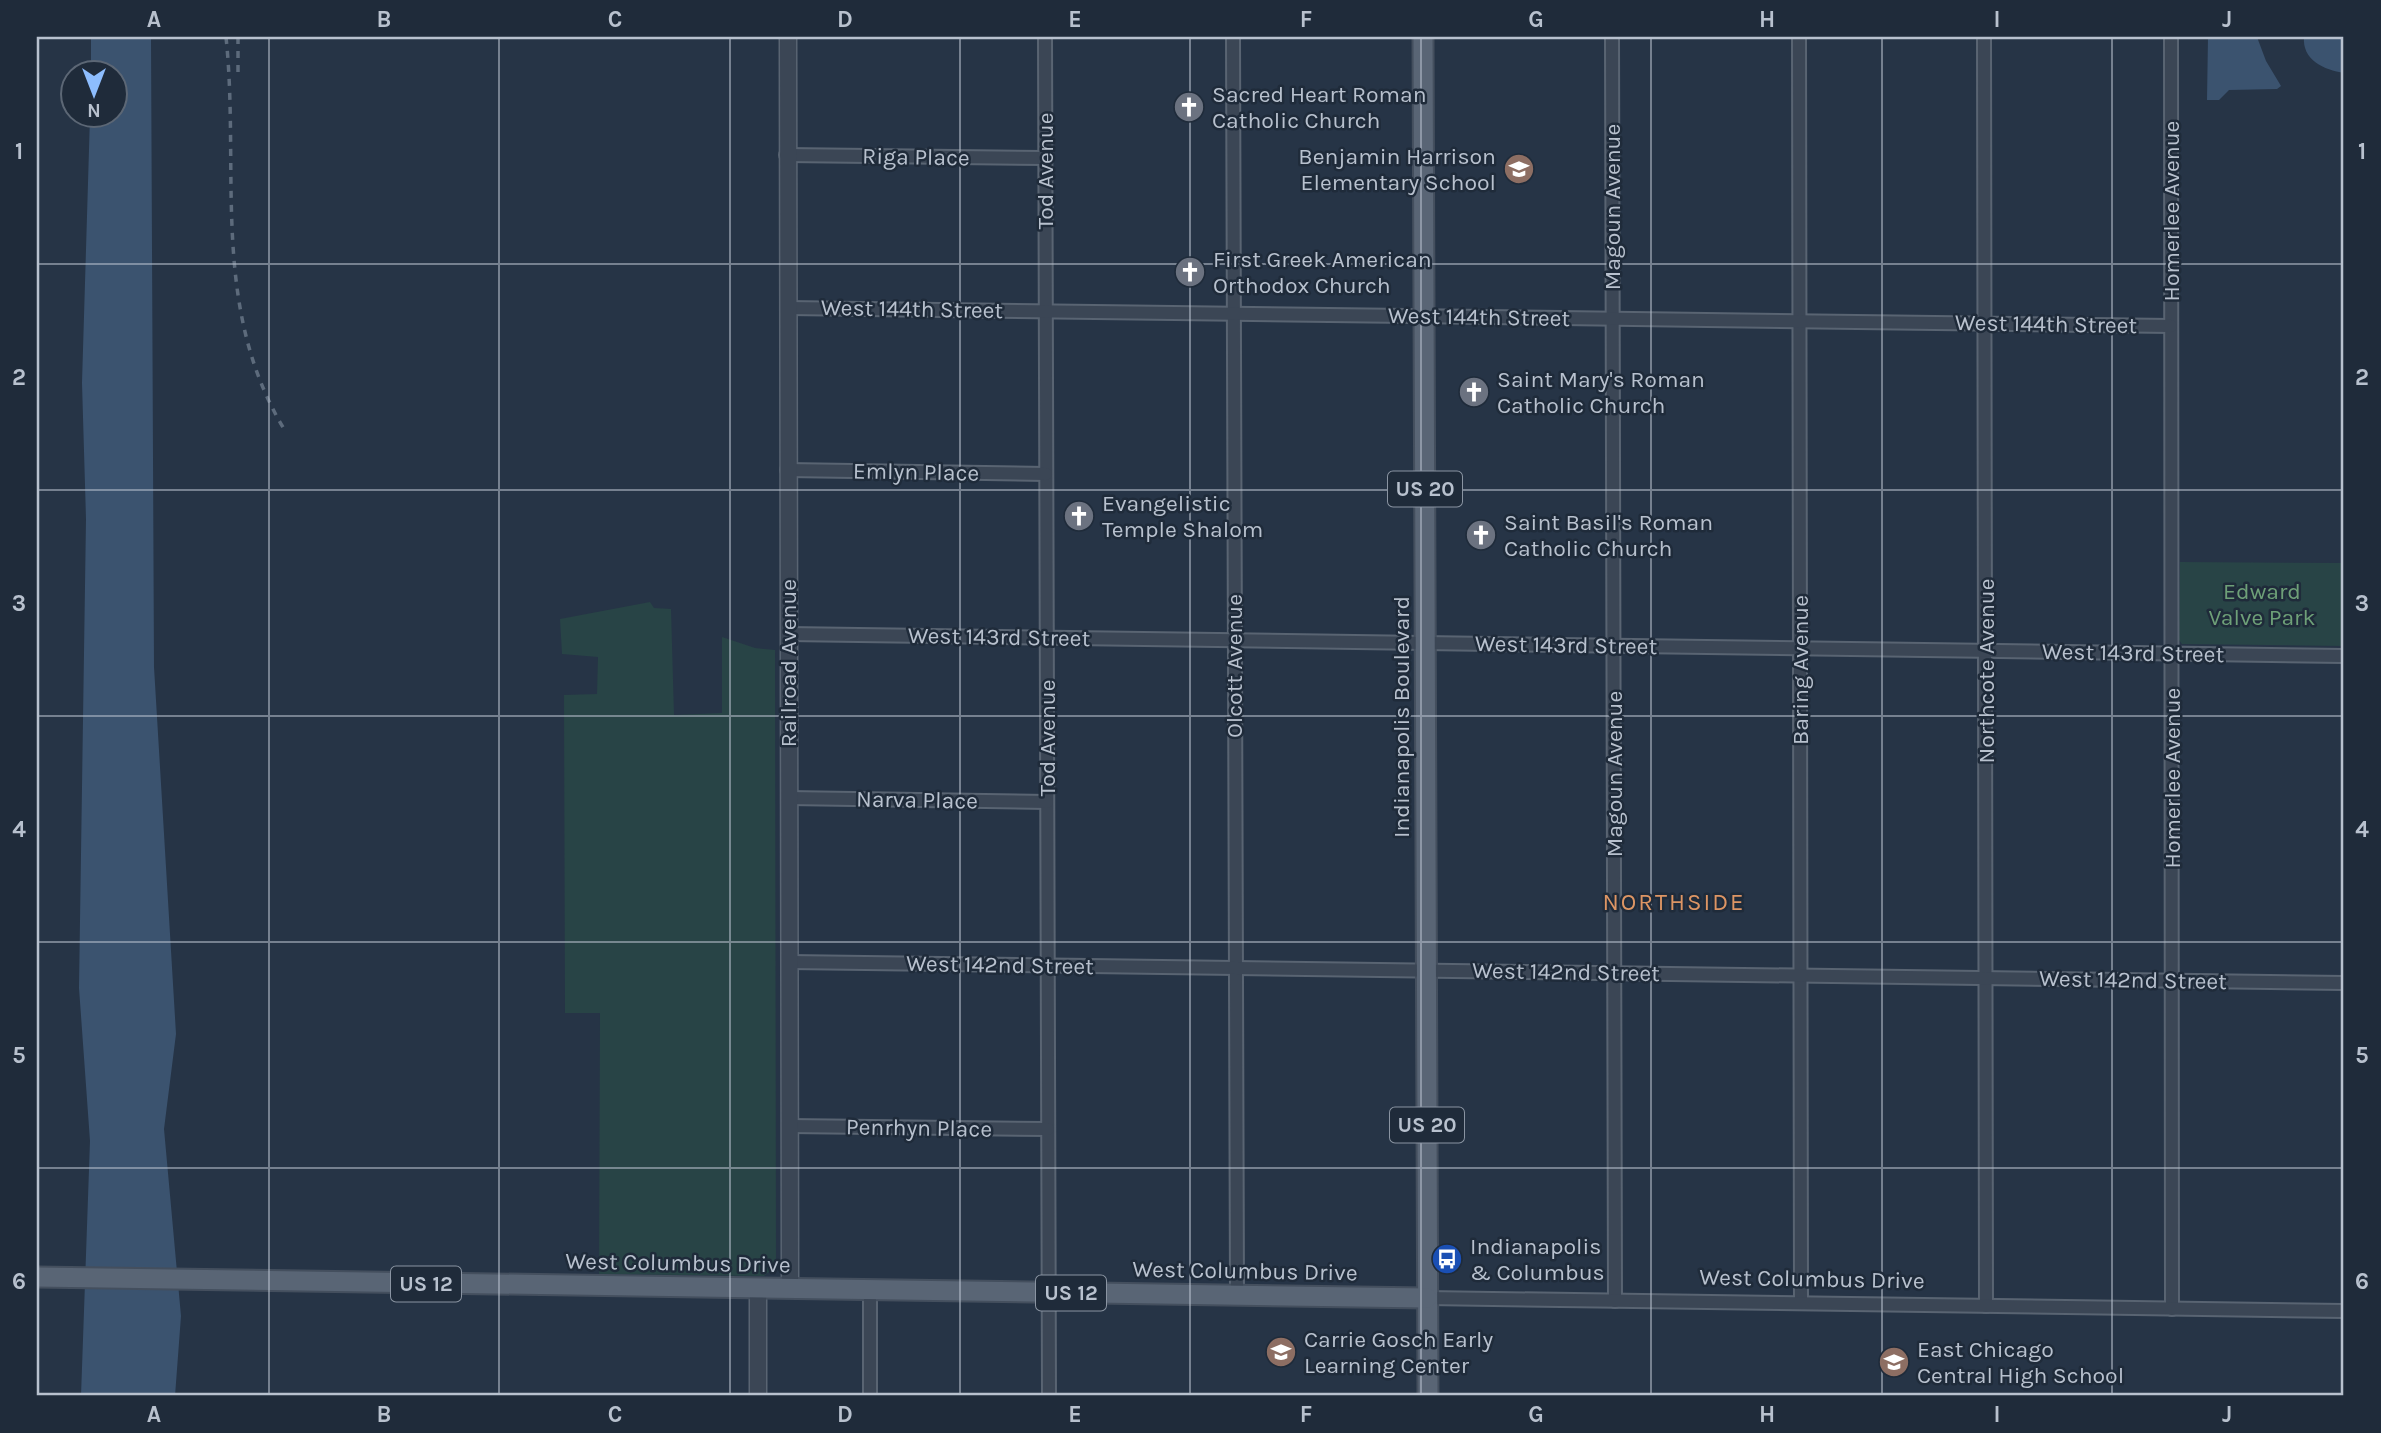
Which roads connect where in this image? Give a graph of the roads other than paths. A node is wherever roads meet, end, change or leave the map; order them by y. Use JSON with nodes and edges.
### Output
{"nodes":[{"id":1,"x":788,"y":37,"type":"edge"},
{"id":2,"x":1045,"y":37,"type":"edge"},
{"id":3,"x":1233,"y":37,"type":"edge"},
{"id":4,"x":1423,"y":37,"type":"edge"},
{"id":5,"x":1612,"y":37,"type":"edge"},
{"id":6,"x":1799,"y":37,"type":"edge"},
{"id":7,"x":1984,"y":37,"type":"edge"},
{"id":8,"x":2171,"y":37,"type":"edge"},
{"id":9,"x":786,"y":155,"type":"junction"},
{"id":10,"x":1045,"y":158,"type":"junction"},
{"id":11,"x":787,"y":308,"type":"junction"},
{"id":12,"x":1046,"y":311,"type":"junction"},
{"id":13,"x":1234,"y":313,"type":"junction"},
{"id":14,"x":1424,"y":317,"type":"junction"},
{"id":15,"x":1613,"y":319,"type":"junction"},
{"id":16,"x":1799,"y":320,"type":"junction"},
{"id":17,"x":1986,"y":323,"type":"junction"},
{"id":18,"x":2171,"y":326,"type":"junction"},
{"id":19,"x":787,"y":470,"type":"junction"},
{"id":20,"x":1045,"y":474,"type":"junction"},
{"id":21,"x":788,"y":634,"type":"junction"},
{"id":22,"x":1046,"y":638,"type":"junction"},
{"id":23,"x":1234,"y":641,"type":"junction"},
{"id":24,"x":1425,"y":643,"type":"junction"},
{"id":25,"x":1614,"y":646,"type":"junction"},
{"id":26,"x":1800,"y":648,"type":"junction"},
{"id":27,"x":1986,"y":651,"type":"junction"},
{"id":28,"x":2172,"y":654,"type":"junction"},
{"id":29,"x":2344,"y":656,"type":"edge"},
{"id":30,"x":788,"y":798,"type":"junction"},
{"id":31,"x":1047,"y":802,"type":"junction"},
{"id":32,"x":789,"y":962,"type":"junction"},
{"id":33,"x":1047,"y":965,"type":"junction"},
{"id":34,"x":1235,"y":968,"type":"junction"},
{"id":35,"x":1426,"y":971,"type":"junction"},
{"id":36,"x":1615,"y":972,"type":"junction"},
{"id":37,"x":1801,"y":976,"type":"junction"},
{"id":38,"x":1986,"y":978,"type":"junction"},
{"id":39,"x":2172,"y":981,"type":"junction"},
{"id":40,"x":2344,"y":983,"type":"edge"},
{"id":41,"x":789,"y":1126,"type":"junction"},
{"id":42,"x":1048,"y":1129,"type":"junction"},
{"id":43,"x":37,"y":1278,"type":"edge"},
{"id":44,"x":758,"y":1289,"type":"junction"},
{"id":45,"x":790,"y":1289,"type":"junction"},
{"id":46,"x":870,"y":1290,"type":"junction"},
{"id":47,"x":1048,"y":1293,"type":"junction"},
{"id":48,"x":1237,"y":1296,"type":"junction"},
{"id":49,"x":1427,"y":1298,"type":"junction"},
{"id":50,"x":1615,"y":1301,"type":"junction"},
{"id":51,"x":1801,"y":1303,"type":"junction"},
{"id":52,"x":1986,"y":1306,"type":"junction"},
{"id":53,"x":2172,"y":1308,"type":"junction"},
{"id":54,"x":2344,"y":1311,"type":"edge"},
{"id":55,"x":758,"y":1396,"type":"edge"},
{"id":56,"x":870,"y":1396,"type":"edge"},
{"id":57,"x":1049,"y":1396,"type":"edge"},
{"id":58,"x":1428,"y":1396,"type":"edge"}],
"edges":[{"from":1,"to":9,"type":"street","name":"Railroad Avenue"},
{"from":2,"to":10,"type":"street","name":"Tod Avenue"},
{"from":3,"to":13,"type":"street","name":"Olcott Avenue"},
{"from":4,"to":14,"type":"main road","name":"Indianapolis Boulevard","number":"US 20"},
{"from":5,"to":15,"type":"street","name":"Magoun Avenue"},
{"from":6,"to":16,"type":"street","name":"Baring Avenue"},
{"from":7,"to":17,"type":"street","name":"Northcote Avenue"},
{"from":8,"to":18,"type":"street","name":"Homerlee Avenue"},
{"from":9,"to":10,"type":"street","name":"Riga Place"},
{"from":9,"to":11,"type":"street","name":"Railroad Avenue"},
{"from":10,"to":12,"type":"street","name":"Tod Avenue"},
{"from":11,"to":12,"type":"street","name":"West 144th Street"},
{"from":11,"to":19,"type":"street","name":"Railroad Avenue"},
{"from":12,"to":13,"type":"street","name":"West 144th Street"},
{"from":12,"to":20,"type":"street","name":"Tod Avenue"},
{"from":13,"to":14,"type":"street","name":"West 144th Street"},
{"from":13,"to":23,"type":"street","name":"Olcott Avenue"},
{"from":14,"to":15,"type":"street","name":"West 144th Street"},
{"from":14,"to":24,"type":"main road","name":"Indianapolis Boulevard","number":"US 20"},
{"from":15,"to":16,"type":"street","name":"West 144th Street"},
{"from":15,"to":25,"type":"street","name":"Magoun Avenue"},
{"from":16,"to":17,"type":"street","name":"West 144th Street"},
{"from":16,"to":26,"type":"street","name":"Baring Avenue"},
{"from":17,"to":18,"type":"street","name":"West 144th Street"},
{"from":17,"to":27,"type":"street","name":"Northcote Avenue"},
{"from":18,"to":28,"type":"street","name":"Homerlee Avenue"},
{"from":19,"to":20,"type":"street","name":"Emlyn Place"},
{"from":19,"to":21,"type":"street","name":"Railroad Avenue"},
{"from":20,"to":22,"type":"street","name":"Tod Avenue"},
{"from":21,"to":22,"type":"street","name":"West 143rd Street"},
{"from":21,"to":30,"type":"street","name":"Railroad Avenue"},
{"from":22,"to":23,"type":"street","name":"West 143rd Street"},
{"from":22,"to":31,"type":"street","name":"Tod Avenue"},
{"from":23,"to":24,"type":"street","name":"West 143rd Street"},
{"from":23,"to":34,"type":"street","name":"Olcott Avenue"},
{"from":24,"to":25,"type":"street","name":"West 143rd Street"},
{"from":24,"to":35,"type":"main road","name":"Indianapolis Boulevard","number":"US 20"},
{"from":25,"to":26,"type":"street","name":"West 143rd Street"},
{"from":25,"to":36,"type":"street","name":"Magoun Avenue"},
{"from":26,"to":27,"type":"street","name":"West 143rd Street"},
{"from":26,"to":37,"type":"street","name":"Baring Avenue"},
{"from":27,"to":28,"type":"street","name":"West 143rd Street"},
{"from":27,"to":38,"type":"street","name":"Northcote Avenue"},
{"from":28,"to":29,"type":"street","name":"West 143rd Street"},
{"from":28,"to":39,"type":"street","name":"Homerlee Avenue"},
{"from":30,"to":31,"type":"street","name":"Narva Place"},
{"from":30,"to":32,"type":"street","name":"Railroad Avenue"},
{"from":31,"to":33,"type":"street","name":"Tod Avenue"},
{"from":32,"to":33,"type":"street","name":"West 142nd Street"},
{"from":32,"to":41,"type":"street","name":"Railroad Avenue"},
{"from":33,"to":34,"type":"street","name":"West 142nd Street"},
{"from":33,"to":42,"type":"street","name":"Tod Avenue"},
{"from":34,"to":35,"type":"street","name":"West 142nd Street"},
{"from":34,"to":48,"type":"street","name":"Olcott Avenue"},
{"from":35,"to":36,"type":"street","name":"West 142nd Street"},
{"from":35,"to":49,"type":"main road","name":"Indianapolis Boulevard","number":"US 20"},
{"from":36,"to":37,"type":"street","name":"West 142nd Street"},
{"from":36,"to":50,"type":"street","name":"Magoun Avenue"},
{"from":37,"to":38,"type":"street","name":"West 142nd Street"},
{"from":37,"to":51,"type":"street","name":"Baring Avenue"},
{"from":38,"to":39,"type":"street","name":"West 142nd Street"},
{"from":38,"to":52,"type":"street","name":"Northcote Avenue"},
{"from":39,"to":40,"type":"street","name":"West 142nd Street"},
{"from":39,"to":53,"type":"street","name":"Homerlee Avenue"},
{"from":41,"to":42,"type":"street","name":"Penrhyn Place"},
{"from":41,"to":45,"type":"street","name":"Railroad Avenue"},
{"from":42,"to":47,"type":"street","name":"Tod Avenue"},
{"from":43,"to":44,"type":"main road","name":"West Columbus Drive","number":"US 12"},
{"from":44,"to":45,"type":"main road","name":"West Columbus Drive","number":"US 12"},
{"from":44,"to":55,"type":"street"},
{"from":45,"to":46,"type":"main road","name":"West Columbus Drive","number":"US 12"},
{"from":46,"to":47,"type":"main road","name":"West Columbus Drive","number":"US 12"},
{"from":46,"to":56,"type":"street"},
{"from":47,"to":48,"type":"main road","name":"West Columbus Drive","number":"US 12"},
{"from":47,"to":57,"type":"street","name":"Tod Avenue"},
{"from":48,"to":49,"type":"main road","name":"West Columbus Drive","number":"US 12"},
{"from":49,"to":50,"type":"street","name":"West Columbus Drive"},
{"from":49,"to":58,"type":"main road","name":"Indianapolis Boulevard"},
{"from":50,"to":51,"type":"street","name":"West Columbus Drive"},
{"from":51,"to":52,"type":"street","name":"West Columbus Drive"},
{"from":52,"to":53,"type":"street","name":"West Columbus Drive"},
{"from":53,"to":54,"type":"street","name":"West Columbus Drive"}]}
